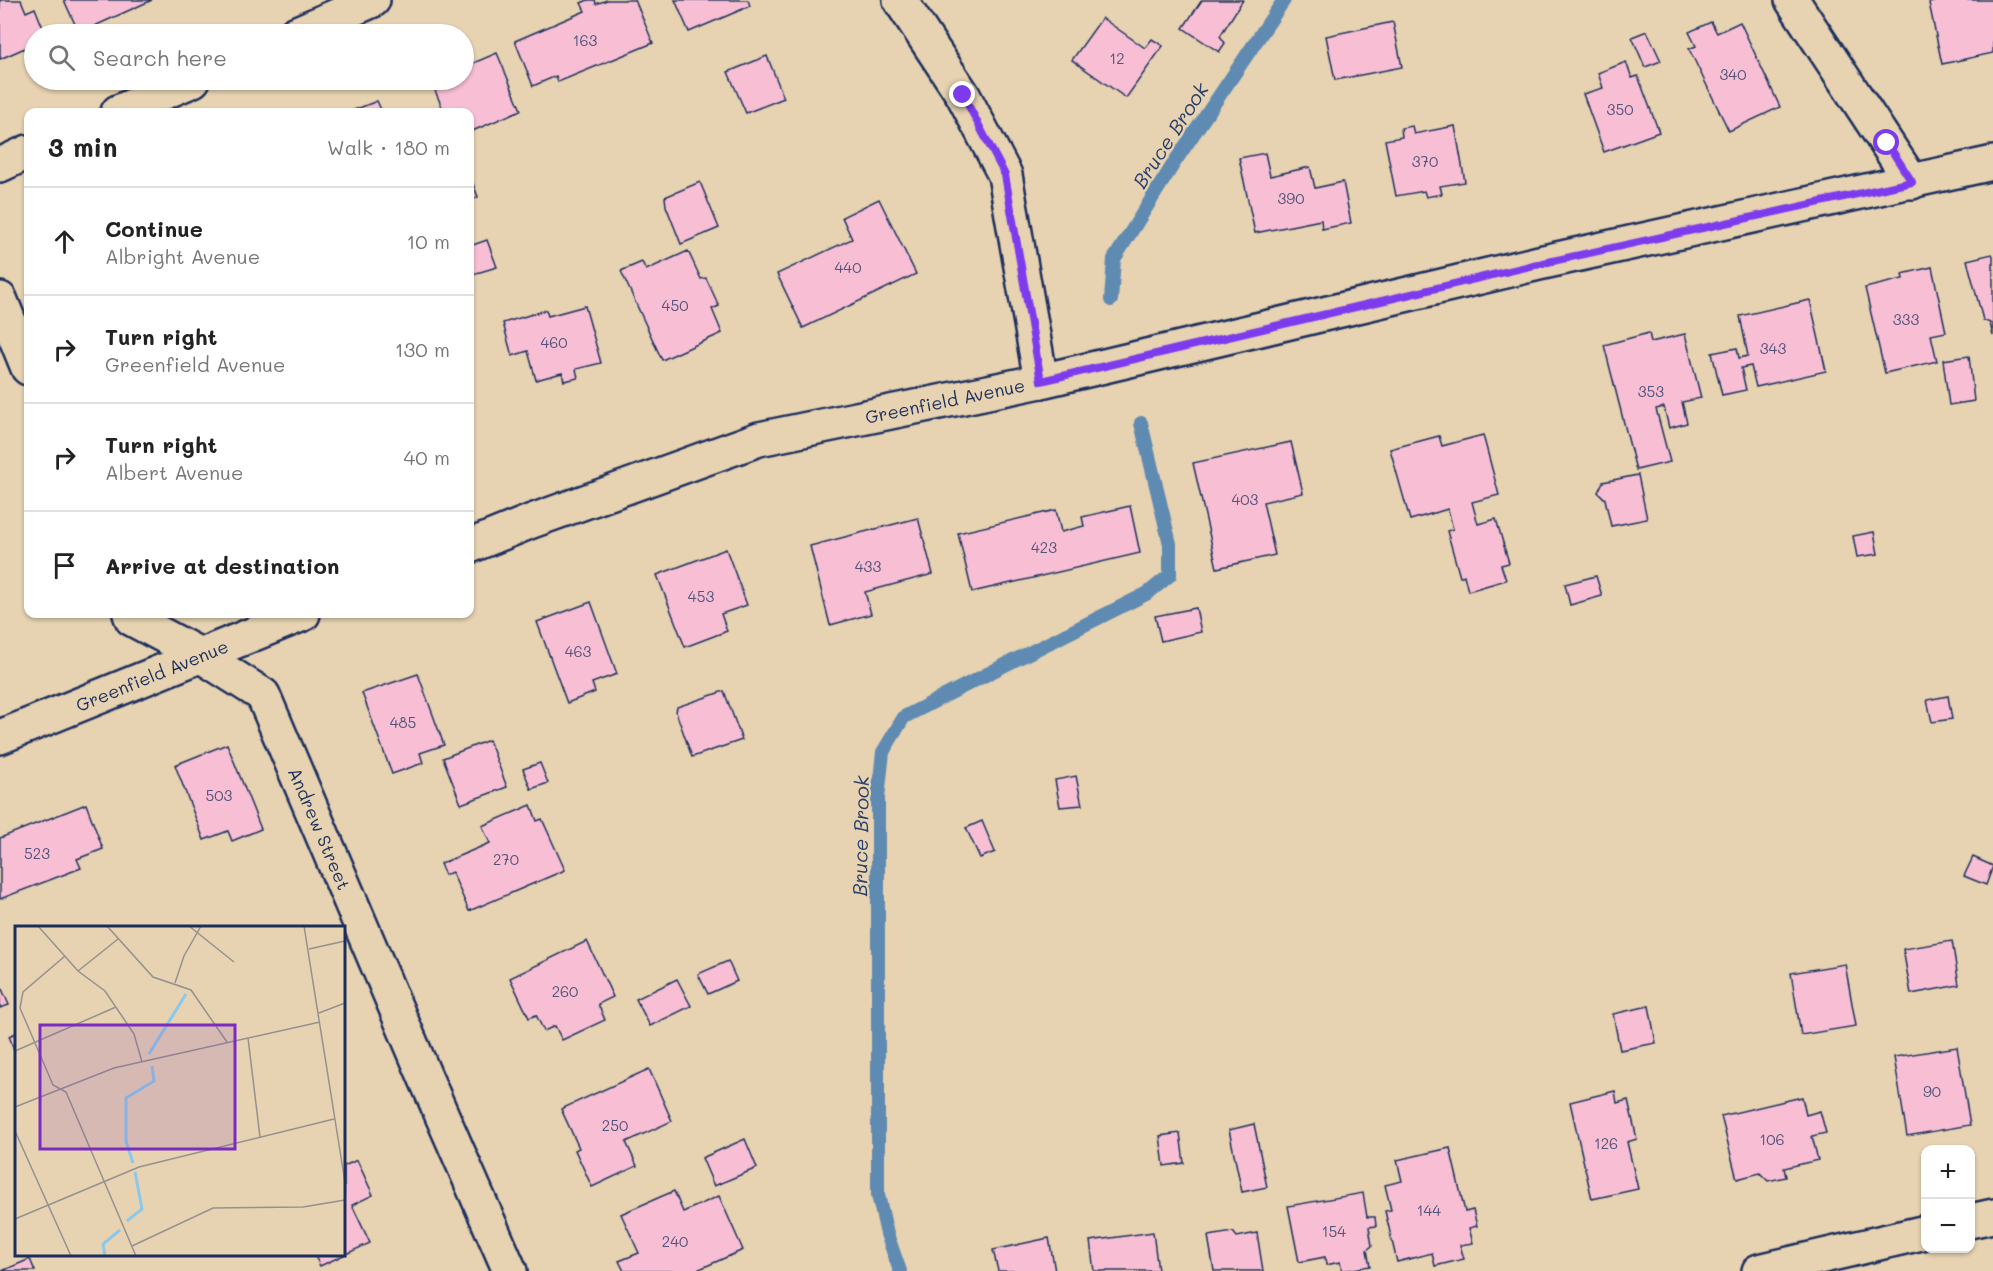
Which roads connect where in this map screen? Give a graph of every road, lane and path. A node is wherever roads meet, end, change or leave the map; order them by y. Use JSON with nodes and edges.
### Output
{"nodes":[{"id":1,"x":373,"y":0,"type":"edge"},
{"id":2,"x":900,"y":0,"type":"edge"},
{"id":3,"x":1792,"y":0,"type":"edge"},
{"id":4,"x":318,"y":24,"type":"edge"},
{"id":5,"x":170,"y":90,"type":"edge"},
{"id":6,"x":127,"y":108,"type":"edge"},
{"id":7,"x":24,"y":154,"type":"edge"},
{"id":8,"x":1993,"y":163,"type":"edge"},
{"id":9,"x":0,"y":165,"type":"edge"},
{"id":10,"x":1912,"y":182,"type":"junction"},
{"id":11,"x":0,"y":299,"type":"edge"},
{"id":12,"x":24,"y":358,"type":"edge"},
{"id":13,"x":1041,"y":381,"type":"junction"},
{"id":14,"x":474,"y":544,"type":"edge"},
{"id":15,"x":132,"y":618,"type":"edge"},
{"id":16,"x":293,"y":618,"type":"edge"},
{"id":17,"x":200,"y":655,"type":"junction"},
{"id":18,"x":0,"y":737,"type":"edge"},
{"id":19,"x":1993,"y":1216,"type":"edge"},
{"id":20,"x":1975,"y":1220,"type":"edge"},
{"id":21,"x":1921,"y":1233,"type":"edge"},
{"id":22,"x":510,"y":1271,"type":"edge"},
{"id":23,"x":1759,"y":1271,"type":"edge"}],
"edges":[{"from":1,"to":4,"type":"street"},
{"from":2,"to":13,"type":"street"},
{"from":3,"to":10,"type":"street"},
{"from":5,"to":6,"type":"street"},
{"from":7,"to":9,"type":"street"},
{"from":8,"to":10,"type":"street","name":"Greenfield Avenue"},
{"from":10,"to":13,"type":"street","name":"Greenfield Avenue"},
{"from":11,"to":12,"type":"street"},
{"from":13,"to":14,"type":"street","name":"Greenfield Avenue"},
{"from":15,"to":17,"type":"street","name":"Andrew Street"},
{"from":16,"to":17,"type":"street","name":"Greenfield Avenue"},
{"from":17,"to":18,"type":"street","name":"Greenfield Avenue"},
{"from":17,"to":22,"type":"street","name":"Andrew Street"},
{"from":19,"to":20,"type":"street"},
{"from":21,"to":23,"type":"street"}]}
